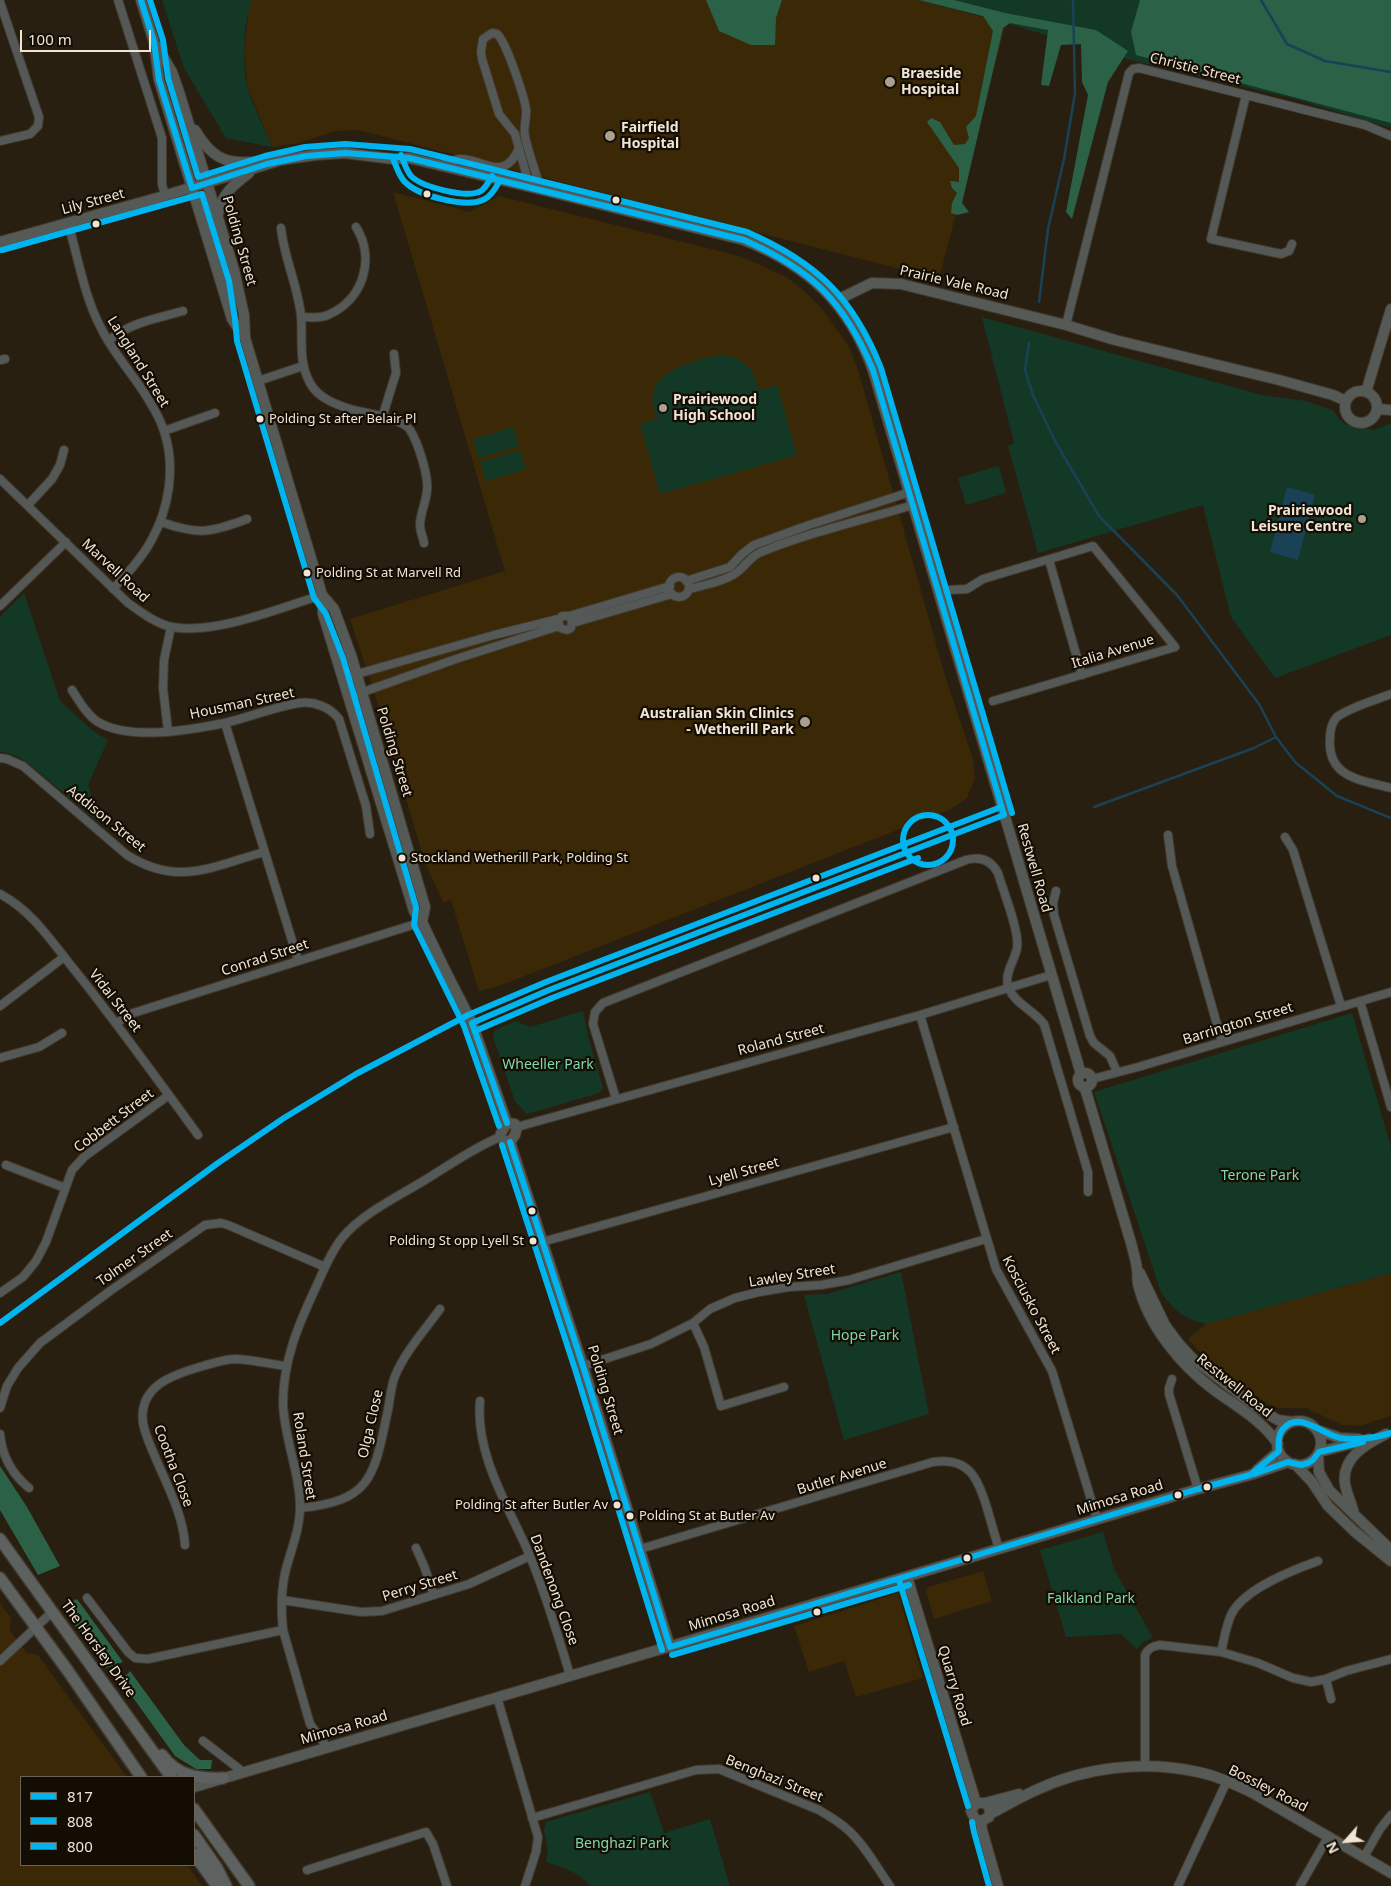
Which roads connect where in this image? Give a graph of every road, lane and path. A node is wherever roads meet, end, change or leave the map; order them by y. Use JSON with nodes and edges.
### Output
{"nodes":[{"id":1,"x":118,"y":0,"type":"edge"},
{"id":2,"x":141,"y":0,"type":"edge"},
{"id":3,"x":0,"y":2,"type":"edge"},
{"id":4,"x":154,"y":42,"type":"junction"},
{"id":5,"x":1246,"y":95,"type":"junction"},
{"id":6,"x":186,"y":114,"type":"junction"},
{"id":7,"x":1391,"y":136,"type":"edge"},
{"id":8,"x":0,"y":141,"type":"edge"},
{"id":9,"x":519,"y":148,"type":"junction"},
{"id":10,"x":281,"y":160,"type":"junction"},
{"id":11,"x":438,"y":166,"type":"junction"},
{"id":12,"x":253,"y":169,"type":"junction"},
{"id":13,"x":208,"y":183,"type":"junction"},
{"id":14,"x":528,"y":186,"type":"junction"},
{"id":15,"x":192,"y":188,"type":"junction"},
{"id":16,"x":539,"y":189,"type":"junction"},
{"id":17,"x":165,"y":195,"type":"junction"},
{"id":18,"x":218,"y":215,"type":"junction"},
{"id":19,"x":68,"y":223,"type":"junction"},
{"id":20,"x":356,"y":227,"type":"dead end"},
{"id":21,"x":281,"y":228,"type":"dead end"},
{"id":22,"x":0,"y":242,"type":"edge"},
{"id":23,"x":1292,"y":244,"type":"dead end"},
{"id":24,"x":836,"y":301,"type":"junction"},
{"id":25,"x":1391,"y":308,"type":"edge"},
{"id":26,"x":183,"y":312,"type":"dead end"},
{"id":27,"x":301,"y":317,"type":"junction"},
{"id":28,"x":1066,"y":325,"type":"junction"},
{"id":29,"x":245,"y":338,"type":"junction"},
{"id":30,"x":108,"y":340,"type":"junction"},
{"id":31,"x":394,"y":354,"type":"dead end"},
{"id":32,"x":303,"y":366,"type":"junction"},
{"id":33,"x":258,"y":381,"type":"junction"},
{"id":34,"x":1366,"y":392,"type":"junction"},
{"id":35,"x":1346,"y":401,"type":"junction"},
{"id":36,"x":1377,"y":409,"type":"junction"},
{"id":37,"x":1391,"y":410,"type":"edge"},
{"id":38,"x":215,"y":413,"type":"dead end"},
{"id":39,"x":382,"y":418,"type":"junction"},
{"id":40,"x":164,"y":430,"type":"junction"},
{"id":41,"x":64,"y":450,"type":"dead end"},
{"id":42,"x":0,"y":479,"type":"edge"},
{"id":43,"x":910,"y":492,"type":"junction"},
{"id":44,"x":28,"y":505,"type":"junction"},
{"id":45,"x":913,"y":505,"type":"junction"},
{"id":46,"x":247,"y":519,"type":"dead end"},
{"id":47,"x":161,"y":522,"type":"junction"},
{"id":48,"x":66,"y":542,"type":"junction"},
{"id":49,"x":424,"y":543,"type":"dead end"},
{"id":50,"x":1049,"y":560,"type":"junction"},
{"id":51,"x":687,"y":585,"type":"junction"},
{"id":52,"x":113,"y":589,"type":"junction"},
{"id":53,"x":671,"y":590,"type":"junction"},
{"id":54,"x":939,"y":593,"type":"junction"},
{"id":55,"x":322,"y":595,"type":"junction"},
{"id":56,"x":0,"y":606,"type":"edge"},
{"id":57,"x":571,"y":620,"type":"junction"},
{"id":58,"x":558,"y":623,"type":"junction"},
{"id":59,"x":170,"y":627,"type":"junction"},
{"id":60,"x":462,"y":644,"type":"junction"},
{"id":61,"x":466,"y":656,"type":"junction"},
{"id":62,"x":357,"y":674,"type":"junction"},
{"id":63,"x":1082,"y":675,"type":"junction"},
{"id":64,"x":343,"y":678,"type":"junction"},
{"id":65,"x":72,"y":690,"type":"dead end"},
{"id":66,"x":362,"y":692,"type":"junction"},
{"id":67,"x":1391,"y":694,"type":"edge"},
{"id":68,"x":349,"y":697,"type":"junction"},
{"id":69,"x":993,"y":702,"type":"dead end"},
{"id":70,"x":225,"y":723,"type":"junction"},
{"id":71,"x":168,"y":731,"type":"junction"},
{"id":72,"x":0,"y":758,"type":"edge"},
{"id":73,"x":1391,"y":788,"type":"edge"},
{"id":74,"x":370,"y":834,"type":"dead end"},
{"id":75,"x":1168,"y":835,"type":"dead end"},
{"id":76,"x":1285,"y":837,"type":"dead end"},
{"id":77,"x":264,"y":852,"type":"junction"},
{"id":78,"x":1056,"y":892,"type":"dead end"},
{"id":79,"x":0,"y":894,"type":"edge"},
{"id":80,"x":422,"y":922,"type":"junction"},
{"id":81,"x":64,"y":957,"type":"junction"},
{"id":82,"x":298,"y":960,"type":"junction"},
{"id":83,"x":1051,"y":975,"type":"junction"},
{"id":84,"x":1008,"y":988,"type":"junction"},
{"id":85,"x":1391,"y":992,"type":"edge"},
{"id":86,"x":1360,"y":1001,"type":"junction"},
{"id":87,"x":0,"y":1006,"type":"edge"},
{"id":88,"x":1341,"y":1006,"type":"junction"},
{"id":89,"x":920,"y":1015,"type":"junction"},
{"id":90,"x":117,"y":1023,"type":"junction"},
{"id":91,"x":62,"y":1033,"type":"dead end"},
{"id":92,"x":1222,"y":1042,"type":"junction"},
{"id":93,"x":0,"y":1058,"type":"edge"},
{"id":94,"x":1117,"y":1072,"type":"junction"},
{"id":95,"x":1081,"y":1074,"type":"junction"},
{"id":96,"x":1092,"y":1078,"type":"junction"},
{"id":97,"x":1085,"y":1088,"type":"junction"},
{"id":98,"x":169,"y":1095,"type":"junction"},
{"id":99,"x":616,"y":1099,"type":"junction"},
{"id":100,"x":1391,"y":1107,"type":"edge"},
{"id":101,"x":512,"y":1125,"type":"junction"},
{"id":102,"x":954,"y":1127,"type":"junction"},
{"id":103,"x":198,"y":1135,"type":"dead end"},
{"id":104,"x":505,"y":1140,"type":"junction"},
{"id":105,"x":6,"y":1165,"type":"dead end"},
{"id":106,"x":65,"y":1188,"type":"junction"},
{"id":107,"x":1088,"y":1192,"type":"dead end"},
{"id":108,"x":986,"y":1239,"type":"junction"},
{"id":109,"x":542,"y":1242,"type":"junction"},
{"id":110,"x":325,"y":1267,"type":"junction"},
{"id":111,"x":1138,"y":1269,"type":"junction"},
{"id":112,"x":0,"y":1293,"type":"edge"},
{"id":113,"x":440,"y":1310,"type":"dead end"},
{"id":114,"x":693,"y":1323,"type":"junction"},
{"id":115,"x":286,"y":1366,"type":"junction"},
{"id":116,"x":583,"y":1366,"type":"junction"},
{"id":117,"x":1172,"y":1379,"type":"dead end"},
{"id":118,"x":784,"y":1387,"type":"dead end"},
{"id":119,"x":480,"y":1401,"type":"dead end"},
{"id":120,"x":0,"y":1408,"type":"edge"},
{"id":121,"x":1292,"y":1422,"type":"junction"},
{"id":122,"x":1317,"y":1430,"type":"junction"},
{"id":123,"x":1389,"y":1433,"type":"edge"},
{"id":124,"x":0,"y":1434,"type":"edge"},
{"id":125,"x":1370,"y":1439,"type":"junction"},
{"id":126,"x":1278,"y":1448,"type":"junction"},
{"id":127,"x":1318,"y":1454,"type":"junction"},
{"id":128,"x":1291,"y":1463,"type":"junction"},
{"id":129,"x":1250,"y":1475,"type":"junction"},
{"id":130,"x":29,"y":1488,"type":"dead end"},
{"id":131,"x":1198,"y":1489,"type":"junction"},
{"id":132,"x":300,"y":1508,"type":"junction"},
{"id":133,"x":1355,"y":1516,"type":"junction"},
{"id":134,"x":1098,"y":1519,"type":"junction"},
{"id":135,"x":0,"y":1539,"type":"edge"},
{"id":136,"x":185,"y":1545,"type":"dead end"},
{"id":137,"x":416,"y":1548,"type":"dead end"},
{"id":138,"x":640,"y":1549,"type":"junction"},
{"id":139,"x":998,"y":1549,"type":"junction"},
{"id":140,"x":1391,"y":1550,"type":"edge"},
{"id":141,"x":530,"y":1556,"type":"junction"},
{"id":142,"x":1318,"y":1561,"type":"dead end"},
{"id":143,"x":1391,"y":1561,"type":"edge"},
{"id":144,"x":907,"y":1577,"type":"junction"},
{"id":145,"x":0,"y":1578,"type":"edge"},
{"id":146,"x":434,"y":1595,"type":"junction"},
{"id":147,"x":87,"y":1598,"type":"dead end"},
{"id":148,"x":282,"y":1600,"type":"junction"},
{"id":149,"x":52,"y":1612,"type":"junction"},
{"id":150,"x":37,"y":1627,"type":"junction"},
{"id":151,"x":283,"y":1630,"type":"junction"},
{"id":152,"x":670,"y":1647,"type":"junction"},
{"id":153,"x":1221,"y":1652,"type":"junction"},
{"id":154,"x":1391,"y":1659,"type":"edge"},
{"id":155,"x":0,"y":1661,"type":"edge"},
{"id":156,"x":570,"y":1675,"type":"junction"},
{"id":157,"x":1326,"y":1679,"type":"junction"},
{"id":158,"x":497,"y":1698,"type":"junction"},
{"id":159,"x":114,"y":1699,"type":"junction"},
{"id":160,"x":1331,"y":1699,"type":"dead end"},
{"id":161,"x":204,"y":1741,"type":"dead end"},
{"id":162,"x":327,"y":1747,"type":"junction"},
{"id":163,"x":1144,"y":1765,"type":"junction"},
{"id":164,"x":243,"y":1772,"type":"junction"},
{"id":165,"x":140,"y":1776,"type":"edge"},
{"id":166,"x":170,"y":1776,"type":"edge"},
{"id":167,"x":191,"y":1776,"type":"edge"},
{"id":168,"x":195,"y":1777,"type":"edge"},
{"id":169,"x":223,"y":1778,"type":"junction"},
{"id":170,"x":1227,"y":1781,"type":"junction"},
{"id":171,"x":195,"y":1788,"type":"edge"},
{"id":172,"x":1034,"y":1790,"type":"junction"},
{"id":173,"x":980,"y":1803,"type":"junction"},
{"id":174,"x":195,"y":1810,"type":"edge"},
{"id":175,"x":990,"y":1814,"type":"junction"},
{"id":176,"x":1391,"y":1815,"type":"edge"},
{"id":177,"x":532,"y":1818,"type":"junction"},
{"id":178,"x":981,"y":1821,"type":"junction"},
{"id":179,"x":195,"y":1836,"type":"edge"},
{"id":180,"x":1328,"y":1836,"type":"junction"},
{"id":181,"x":195,"y":1855,"type":"edge"},
{"id":182,"x":1364,"y":1857,"type":"junction"},
{"id":183,"x":307,"y":1870,"type":"dead end"},
{"id":184,"x":1391,"y":1872,"type":"edge"},
{"id":185,"x":217,"y":1886,"type":"edge"},
{"id":186,"x":226,"y":1886,"type":"edge"},
{"id":187,"x":249,"y":1886,"type":"edge"},
{"id":188,"x":447,"y":1886,"type":"edge"},
{"id":189,"x":525,"y":1886,"type":"edge"},
{"id":190,"x":890,"y":1886,"type":"edge"},
{"id":191,"x":998,"y":1886,"type":"edge"},
{"id":192,"x":1178,"y":1886,"type":"edge"},
{"id":193,"x":1300,"y":1886,"type":"edge"}],
"edges":[{"from":1,"to":17,"type":"street"},
{"from":2,"to":4,"type":"main road","name":"Polding Street"},
{"from":3,"to":8,"type":"street"},
{"from":4,"to":6,"type":"main road","name":"Polding Street"},
{"from":4,"to":15,"type":"main road","name":"Polding Street"},
{"from":5,"to":7,"type":"street","name":"Christie Street"},
{"from":5,"to":23,"type":"street"},
{"from":5,"to":28,"type":"street","name":"Christie Street"},
{"from":6,"to":10,"type":"main road"},
{"from":6,"to":13,"type":"main road","name":"Polding Street"},
{"from":9,"to":11,"type":"street"},
{"from":9,"to":14,"type":"street"},
{"from":9,"to":16,"type":"street"},
{"from":10,"to":11,"type":"main road"},
{"from":10,"to":12,"type":"main road"},
{"from":11,"to":14,"type":"main road"},
{"from":12,"to":13,"type":"main road"},
{"from":12,"to":18,"type":"main road"},
{"from":13,"to":15,"type":"main road"},
{"from":13,"to":18,"type":"main road","name":"Polding Street"},
{"from":14,"to":16,"type":"main road"},
{"from":15,"to":17,"type":"main road","name":"Lily Street"},
{"from":15,"to":29,"type":"main road","name":"Polding Street"},
{"from":16,"to":24,"type":"main road"},
{"from":17,"to":19,"type":"main road","name":"Lily Street"},
{"from":18,"to":29,"type":"main road","name":"Polding Street"},
{"from":19,"to":22,"type":"main road","name":"Lily Street"},
{"from":19,"to":30,"type":"street","name":"Langland Street"},
{"from":20,"to":27,"type":"street"},
{"from":21,"to":27,"type":"street"},
{"from":24,"to":28,"type":"main road","name":"Prairie Vale Road"},
{"from":24,"to":43,"type":"main road","name":"Restwell Road"},
{"from":25,"to":34,"type":"main road"},
{"from":26,"to":30,"type":"street"},
{"from":27,"to":32,"type":"street"},
{"from":28,"to":35,"type":"main road","name":"Prairie Vale Road"},
{"from":29,"to":33,"type":"main road","name":"Polding Street"},
{"from":30,"to":40,"type":"street","name":"Langland Street"},
{"from":31,"to":39,"type":"street"},
{"from":32,"to":33,"type":"street"},
{"from":32,"to":39,"type":"street"},
{"from":33,"to":55,"type":"main road","name":"Polding Street"},
{"from":34,"to":35,"type":"main road"},
{"from":34,"to":36,"type":"main road"},
{"from":35,"to":36,"type":"main road"},
{"from":36,"to":37,"type":"main road"},
{"from":38,"to":40,"type":"street"},
{"from":39,"to":49,"type":"street"},
{"from":40,"to":47,"type":"street","name":"Langland Street"},
{"from":41,"to":44,"type":"street"},
{"from":42,"to":44,"type":"street","name":"Marvell Road"},
{"from":43,"to":45,"type":"main road","name":"Restwell Road"},
{"from":43,"to":51,"type":"street"},
{"from":44,"to":48,"type":"street","name":"Marvell Road"},
{"from":45,"to":51,"type":"street"},
{"from":45,"to":54,"type":"main road","name":"Restwell Road"},
{"from":46,"to":47,"type":"street"},
{"from":47,"to":52,"type":"street","name":"Langland Street"},
{"from":48,"to":52,"type":"street","name":"Marvell Road"},
{"from":48,"to":56,"type":"street"},
{"from":50,"to":54,"type":"street"},
{"from":50,"to":63,"type":"street"},
{"from":50,"to":63,"type":"street","name":"Italia Avenue"},
{"from":51,"to":53,"type":"street"},
{"from":51,"to":53,"type":"street"},
{"from":52,"to":59,"type":"street","name":"Marvell Road"},
{"from":53,"to":57,"type":"street"},
{"from":54,"to":83,"type":"main road","name":"Restwell Road"},
{"from":55,"to":59,"type":"street","name":"Marvell Road"},
{"from":55,"to":62,"type":"main road","name":"Polding Street"},
{"from":55,"to":64,"type":"main road","name":"Polding Street"},
{"from":57,"to":58,"type":"street"},
{"from":57,"to":58,"type":"street"},
{"from":58,"to":60,"type":"street"},
{"from":58,"to":61,"type":"street"},
{"from":59,"to":71,"type":"street"},
{"from":60,"to":61,"type":"street"},
{"from":60,"to":62,"type":"street"},
{"from":61,"to":66,"type":"street"},
{"from":62,"to":64,"type":"street"},
{"from":62,"to":66,"type":"main road","name":"Polding Street"},
{"from":63,"to":69,"type":"street","name":"Italia Avenue"},
{"from":64,"to":68,"type":"main road","name":"Polding Street"},
{"from":65,"to":71,"type":"street","name":"Housman Street"},
{"from":66,"to":68,"type":"street"},
{"from":66,"to":80,"type":"main road","name":"Polding Street"},
{"from":67,"to":73,"type":"street"},
{"from":68,"to":80,"type":"main road","name":"Polding Street"},
{"from":70,"to":71,"type":"street","name":"Housman Street"},
{"from":70,"to":74,"type":"street","name":"Housman Street"},
{"from":70,"to":77,"type":"street"},
{"from":72,"to":77,"type":"street","name":"Addison Street"},
{"from":75,"to":92,"type":"street"},
{"from":76,"to":88,"type":"street"},
{"from":77,"to":82,"type":"street"},
{"from":78,"to":94,"type":"street"},
{"from":79,"to":81,"type":"street","name":"Vidal Street"},
{"from":80,"to":82,"type":"street","name":"Conrad Street"},
{"from":80,"to":101,"type":"main road","name":"Polding Street"},
{"from":81,"to":87,"type":"street"},
{"from":81,"to":90,"type":"street","name":"Vidal Street"},
{"from":82,"to":90,"type":"street","name":"Conrad Street"},
{"from":83,"to":84,"type":"street","name":"Roland Street"},
{"from":83,"to":95,"type":"main road","name":"Restwell Road"},
{"from":84,"to":89,"type":"street","name":"Roland Street"},
{"from":84,"to":99,"type":"street"},
{"from":84,"to":107,"type":"street"},
{"from":85,"to":86,"type":"street","name":"Barrington Street"},
{"from":86,"to":88,"type":"street","name":"Barrington Street"},
{"from":86,"to":100,"type":"street"},
{"from":88,"to":92,"type":"street","name":"Barrington Street"},
{"from":89,"to":99,"type":"street","name":"Roland Street"},
{"from":89,"to":102,"type":"street","name":"Kosciusko Street"},
{"from":90,"to":98,"type":"street","name":"Vidal Street"},
{"from":91,"to":93,"type":"street"},
{"from":92,"to":94,"type":"street","name":"Barrington Street"},
{"from":94,"to":96,"type":"street","name":"Barrington Street"},
{"from":95,"to":96,"type":"main road"},
{"from":95,"to":97,"type":"main road"},
{"from":96,"to":97,"type":"main road"},
{"from":97,"to":111,"type":"main road","name":"Restwell Road"},
{"from":98,"to":103,"type":"street","name":"Vidal Street"},
{"from":98,"to":106,"type":"street","name":"Cobbett Street"},
{"from":99,"to":101,"type":"street","name":"Roland Street"},
{"from":101,"to":104,"type":"main road"},
{"from":102,"to":108,"type":"street","name":"Kosciusko Street"},
{"from":102,"to":109,"type":"street","name":"Lyell Street"},
{"from":104,"to":109,"type":"main road","name":"Polding Street"},
{"from":104,"to":110,"type":"street","name":"Roland Street"},
{"from":105,"to":106,"type":"street"},
{"from":106,"to":112,"type":"street","name":"Cobbett Street"},
{"from":108,"to":114,"type":"street","name":"Lawley Street"},
{"from":108,"to":134,"type":"street","name":"Kosciusko Street"},
{"from":109,"to":116,"type":"main road","name":"Polding Street"},
{"from":110,"to":115,"type":"street","name":"Roland Street"},
{"from":110,"to":120,"type":"street","name":"Tolmer Street"},
{"from":111,"to":121,"type":"main road","name":"Restwell Road"},
{"from":111,"to":126,"type":"main road","name":"Restwell Road"},
{"from":113,"to":132,"type":"street","name":"Olga Close"},
{"from":114,"to":116,"type":"street","name":"Lawley Street"},
{"from":114,"to":118,"type":"street"},
{"from":115,"to":132,"type":"street","name":"Roland Street"},
{"from":115,"to":136,"type":"street","name":"Cootha Close"},
{"from":116,"to":138,"type":"main road","name":"Polding Street"},
{"from":117,"to":131,"type":"street"},
{"from":119,"to":141,"type":"street","name":"Dandenong Close"},
{"from":121,"to":122,"type":"main road"},
{"from":121,"to":126,"type":"main road"},
{"from":122,"to":125,"type":"main road"},
{"from":122,"to":127,"type":"main road"},
{"from":123,"to":125,"type":"main road"},
{"from":123,"to":133,"type":"main road"},
{"from":124,"to":130,"type":"street"},
{"from":125,"to":127,"type":"main road"},
{"from":126,"to":128,"type":"main road"},
{"from":126,"to":129,"type":"main road","name":"Mimosa Road"},
{"from":127,"to":128,"type":"main road"},
{"from":127,"to":133,"type":"main road"},
{"from":128,"to":129,"type":"main road","name":"Mimosa Road"},
{"from":128,"to":143,"type":"main road"},
{"from":129,"to":131,"type":"main road","name":"Mimosa Road"},
{"from":131,"to":134,"type":"main road","name":"Mimosa Road"},
{"from":132,"to":148,"type":"street","name":"Roland Street"},
{"from":133,"to":140,"type":"main road"},
{"from":134,"to":139,"type":"main road","name":"Mimosa Road"},
{"from":135,"to":149,"type":"main road","name":"The Horsley Drive"},
{"from":137,"to":146,"type":"street"},
{"from":138,"to":139,"type":"street","name":"Butler Avenue"},
{"from":138,"to":152,"type":"main road","name":"Polding Street"},
{"from":139,"to":144,"type":"main road","name":"Mimosa Road"},
{"from":141,"to":146,"type":"street","name":"Perry Street"},
{"from":141,"to":156,"type":"street","name":"Dandenong Close"},
{"from":142,"to":153,"type":"street"},
{"from":144,"to":152,"type":"main road","name":"Mimosa Road"},
{"from":144,"to":173,"type":"main road","name":"Quarry Road"},
{"from":145,"to":150,"type":"main road"},
{"from":146,"to":148,"type":"street","name":"Perry Street"},
{"from":147,"to":151,"type":"street"},
{"from":148,"to":151,"type":"street","name":"Roland Street"},
{"from":149,"to":150,"type":"street"},
{"from":149,"to":159,"type":"main road","name":"The Horsley Drive"},
{"from":150,"to":155,"type":"street"},
{"from":150,"to":165,"type":"main road"},
{"from":151,"to":162,"type":"street","name":"Roland Street"},
{"from":152,"to":156,"type":"main road","name":"Mimosa Road"},
{"from":153,"to":157,"type":"street"},
{"from":153,"to":163,"type":"street"},
{"from":154,"to":157,"type":"street"},
{"from":156,"to":158,"type":"main road","name":"Mimosa Road"},
{"from":157,"to":160,"type":"street"},
{"from":158,"to":162,"type":"main road","name":"Mimosa Road"},
{"from":158,"to":177,"type":"street"},
{"from":159,"to":166,"type":"main road","name":"The Horsley Drive"},
{"from":159,"to":167,"type":"main road"},
{"from":161,"to":164,"type":"street"},
{"from":162,"to":164,"type":"main road","name":"Mimosa Road"},
{"from":163,"to":170,"type":"main road","name":"Bossley Road"},
{"from":163,"to":172,"type":"main road","name":"Bossley Road"},
{"from":164,"to":169,"type":"main road","name":"Mimosa Road"},
{"from":168,"to":169,"type":"main road"},
{"from":169,"to":171,"type":"main road","name":"Mimosa Road"},
{"from":170,"to":180,"type":"main road","name":"Bossley Road"},
{"from":170,"to":192,"type":"street"},
{"from":172,"to":173,"type":"main road","name":"Bossley Road"},
{"from":172,"to":175,"type":"main road","name":"Bossley Road"},
{"from":173,"to":175,"type":"main road"},
{"from":173,"to":178,"type":"main road"},
{"from":174,"to":187,"type":"main road"},
{"from":175,"to":178,"type":"main road"},
{"from":176,"to":182,"type":"street"},
{"from":177,"to":189,"type":"street"},
{"from":177,"to":190,"type":"street","name":"Benghazi Street"},
{"from":178,"to":191,"type":"main road"},
{"from":179,"to":186,"type":"main road"},
{"from":180,"to":182,"type":"main road","name":"Bossley Road"},
{"from":180,"to":193,"type":"street"},
{"from":181,"to":185,"type":"main road"},
{"from":182,"to":184,"type":"main road","name":"Bossley Road"},
{"from":183,"to":188,"type":"street"}]}
